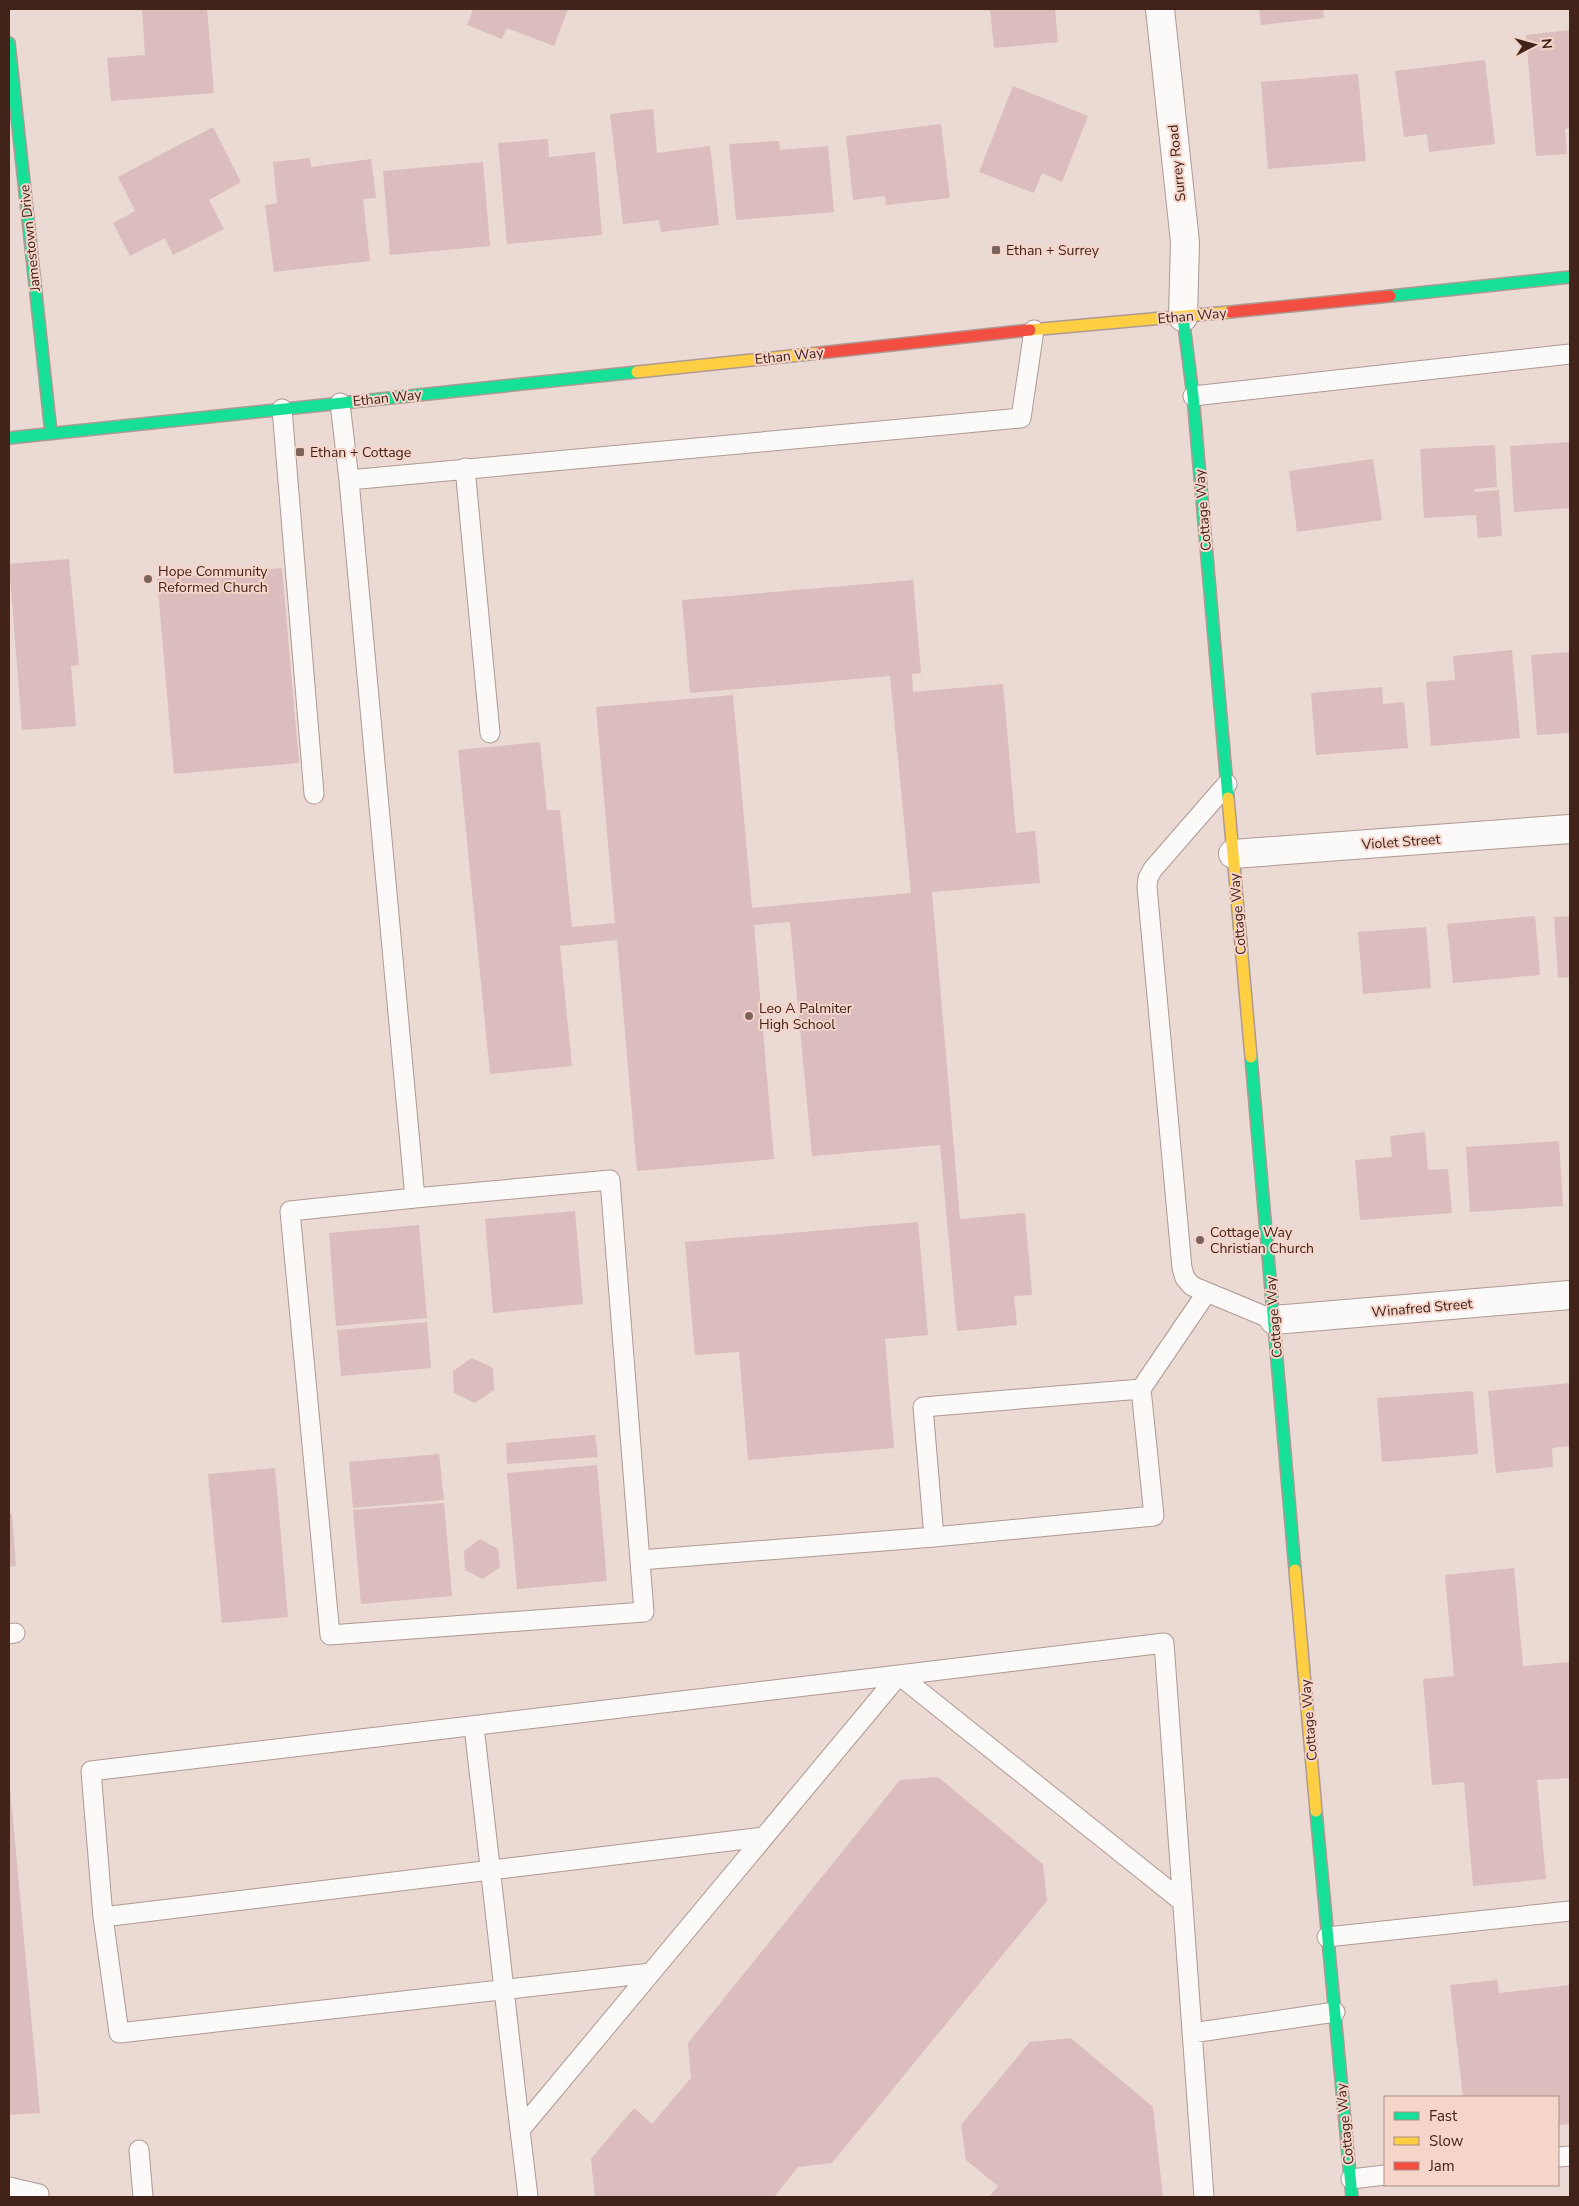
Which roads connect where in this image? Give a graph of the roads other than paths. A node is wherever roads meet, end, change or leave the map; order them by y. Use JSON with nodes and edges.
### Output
{"nodes":[{"id":1,"x":1160,"y":9,"type":"edge"},
{"id":2,"x":9,"y":43,"type":"edge"},
{"id":3,"x":1570,"y":277,"type":"edge"},
{"id":4,"x":1183,"y":317,"type":"junction"},
{"id":5,"x":1034,"y":330,"type":"junction"},
{"id":6,"x":1570,"y":354,"type":"edge"},
{"id":7,"x":1193,"y":396,"type":"junction"},
{"id":8,"x":340,"y":403,"type":"junction"},
{"id":9,"x":282,"y":409,"type":"junction"},
{"id":10,"x":51,"y":433,"type":"junction"},
{"id":11,"x":9,"y":438,"type":"edge"},
{"id":12,"x":465,"y":468,"type":"junction"},
{"id":13,"x":349,"y":480,"type":"junction"},
{"id":14,"x":490,"y":733,"type":"dead end"},
{"id":15,"x":1227,"y":784,"type":"junction"},
{"id":16,"x":314,"y":794,"type":"dead end"},
{"id":17,"x":1570,"y":829,"type":"edge"},
{"id":18,"x":1233,"y":854,"type":"junction"},
{"id":19,"x":415,"y":1198,"type":"junction"},
{"id":20,"x":1206,"y":1292,"type":"junction"},
{"id":21,"x":1570,"y":1296,"type":"edge"},
{"id":22,"x":1274,"y":1320,"type":"junction"},
{"id":23,"x":1141,"y":1389,"type":"junction"},
{"id":24,"x":934,"y":1537,"type":"junction"},
{"id":25,"x":640,"y":1560,"type":"junction"},
{"id":26,"x":899,"y":1675,"type":"junction"},
{"id":27,"x":474,"y":1726,"type":"junction"},
{"id":28,"x":764,"y":1837,"type":"junction"},
{"id":29,"x":489,"y":1870,"type":"junction"},
{"id":30,"x":1183,"y":1902,"type":"junction"},
{"id":31,"x":1570,"y":1911,"type":"edge"},
{"id":32,"x":103,"y":1917,"type":"junction"},
{"id":33,"x":1327,"y":1937,"type":"junction"},
{"id":34,"x":651,"y":1973,"type":"junction"},
{"id":35,"x":503,"y":1990,"type":"junction"},
{"id":36,"x":1335,"y":2012,"type":"junction"},
{"id":37,"x":1192,"y":2032,"type":"junction"},
{"id":38,"x":520,"y":2130,"type":"junction"},
{"id":39,"x":139,"y":2150,"type":"dead end"},
{"id":40,"x":1384,"y":2175,"type":"edge"},
{"id":41,"x":9,"y":2187,"type":"edge"},
{"id":42,"x":1352,"y":2188,"type":"edge"},
{"id":43,"x":39,"y":2197,"type":"edge"},
{"id":44,"x":143,"y":2197,"type":"edge"},
{"id":45,"x":528,"y":2197,"type":"edge"},
{"id":46,"x":1204,"y":2197,"type":"edge"}],
"edges":[{"from":1,"to":4,"type":"street","name":"Surrey Road"},
{"from":2,"to":10,"type":"street","name":"Jamestown Drive"},
{"from":3,"to":4,"type":"street","name":"Ethan Way"},
{"from":4,"to":5,"type":"street","name":"Ethan Way"},
{"from":4,"to":7,"type":"street","name":"Cottage Way"},
{"from":5,"to":8,"type":"street","name":"Ethan Way"},
{"from":5,"to":12,"type":"lane"},
{"from":6,"to":7,"type":"lane"},
{"from":7,"to":15,"type":"street","name":"Cottage Way"},
{"from":8,"to":9,"type":"street","name":"Ethan Way"},
{"from":8,"to":13,"type":"lane"},
{"from":9,"to":10,"type":"street","name":"Ethan Way"},
{"from":9,"to":16,"type":"lane"},
{"from":10,"to":11,"type":"street","name":"Ethan Way"},
{"from":12,"to":13,"type":"lane"},
{"from":12,"to":14,"type":"lane"},
{"from":13,"to":19,"type":"lane"},
{"from":15,"to":18,"type":"street","name":"Cottage Way"},
{"from":15,"to":20,"type":"lane"},
{"from":17,"to":18,"type":"street","name":"Violet Street"},
{"from":18,"to":22,"type":"street","name":"Cottage Way"},
{"from":19,"to":25,"type":"lane"},
{"from":19,"to":25,"type":"lane"},
{"from":20,"to":22,"type":"lane"},
{"from":20,"to":23,"type":"lane"},
{"from":21,"to":22,"type":"street","name":"Winafred Street"},
{"from":22,"to":33,"type":"street","name":"Cottage Way"},
{"from":23,"to":24,"type":"lane"},
{"from":23,"to":24,"type":"lane"},
{"from":24,"to":25,"type":"lane"},
{"from":26,"to":27,"type":"lane"},
{"from":26,"to":28,"type":"lane"},
{"from":26,"to":30,"type":"lane"},
{"from":26,"to":30,"type":"lane"},
{"from":27,"to":29,"type":"lane"},
{"from":27,"to":32,"type":"lane"},
{"from":28,"to":29,"type":"lane"},
{"from":28,"to":34,"type":"lane"},
{"from":29,"to":32,"type":"lane"},
{"from":29,"to":35,"type":"lane"},
{"from":30,"to":37,"type":"lane"},
{"from":31,"to":33,"type":"lane"},
{"from":32,"to":35,"type":"lane"},
{"from":33,"to":36,"type":"street","name":"Cottage Way"},
{"from":34,"to":35,"type":"lane"},
{"from":34,"to":38,"type":"lane"},
{"from":35,"to":38,"type":"lane"},
{"from":36,"to":37,"type":"lane"},
{"from":36,"to":42,"type":"street","name":"Cottage Way"},
{"from":37,"to":46,"type":"lane"},
{"from":38,"to":45,"type":"lane"},
{"from":39,"to":44,"type":"lane"},
{"from":40,"to":42,"type":"lane"},
{"from":41,"to":43,"type":"lane"}]}
